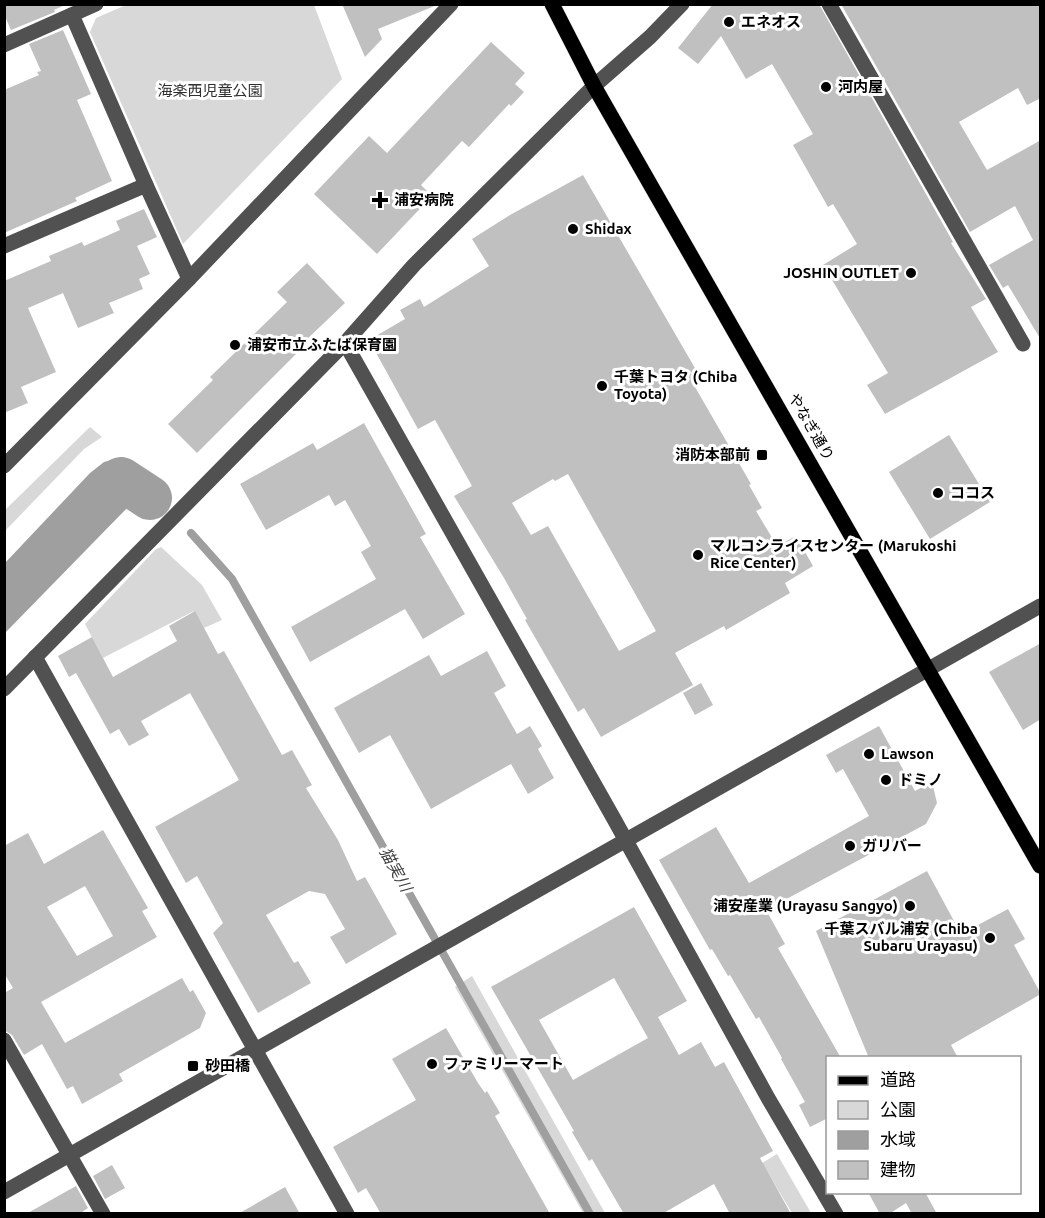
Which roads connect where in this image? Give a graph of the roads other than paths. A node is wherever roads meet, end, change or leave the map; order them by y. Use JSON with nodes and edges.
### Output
{"nodes":[{"id":1,"x":96,"y":4,"type":"edge"},
{"id":2,"x":451,"y":4,"type":"edge"},
{"id":3,"x":552,"y":4,"type":"edge"},
{"id":4,"x":682,"y":4,"type":"edge"},
{"id":5,"x":829,"y":4,"type":"edge"},
{"id":6,"x":72,"y":15,"type":"junction"},
{"id":7,"x":4,"y":45,"type":"edge"},
{"id":8,"x":594,"y":86,"type":"junction"},
{"id":9,"x":146,"y":185,"type":"junction"},
{"id":10,"x":4,"y":246,"type":"edge"},
{"id":11,"x":189,"y":279,"type":"junction"},
{"id":12,"x":345,"y":343,"type":"junction"},
{"id":13,"x":1023,"y":344,"type":"dead end"},
{"id":14,"x":4,"y":466,"type":"edge"},
{"id":15,"x":1041,"y":606,"type":"edge"},
{"id":16,"x":35,"y":657,"type":"junction"},
{"id":17,"x":929,"y":669,"type":"junction"},
{"id":18,"x":4,"y":689,"type":"edge"},
{"id":19,"x":625,"y":840,"type":"junction"},
{"id":20,"x":1041,"y":866,"type":"edge"},
{"id":21,"x":4,"y":1040,"type":"edge"},
{"id":22,"x":254,"y":1050,"type":"junction"},
{"id":23,"x":70,"y":1155,"type":"junction"},
{"id":24,"x":4,"y":1192,"type":"edge"},
{"id":25,"x":103,"y":1214,"type":"edge"},
{"id":26,"x":347,"y":1214,"type":"edge"},
{"id":27,"x":836,"y":1214,"type":"edge"}],
"edges":[{"from":1,"to":6,"type":"street"},
{"from":2,"to":11,"type":"street"},
{"from":3,"to":8,"type":"main road","name":"やなぎ通り"},
{"from":4,"to":8,"type":"street"},
{"from":5,"to":13,"type":"street"},
{"from":6,"to":7,"type":"street"},
{"from":6,"to":9,"type":"street"},
{"from":8,"to":12,"type":"street"},
{"from":8,"to":17,"type":"main road","name":"やなぎ通り"},
{"from":9,"to":10,"type":"street"},
{"from":9,"to":11,"type":"street"},
{"from":11,"to":14,"type":"street"},
{"from":12,"to":16,"type":"street"},
{"from":12,"to":19,"type":"street"},
{"from":15,"to":17,"type":"street"},
{"from":16,"to":18,"type":"street"},
{"from":16,"to":22,"type":"street"},
{"from":17,"to":19,"type":"street"},
{"from":17,"to":20,"type":"main road","name":"やなぎ通り"},
{"from":19,"to":22,"type":"street"},
{"from":19,"to":27,"type":"street"},
{"from":21,"to":23,"type":"street"},
{"from":22,"to":23,"type":"street"},
{"from":22,"to":26,"type":"street"},
{"from":23,"to":24,"type":"street"},
{"from":23,"to":25,"type":"street"}]}
